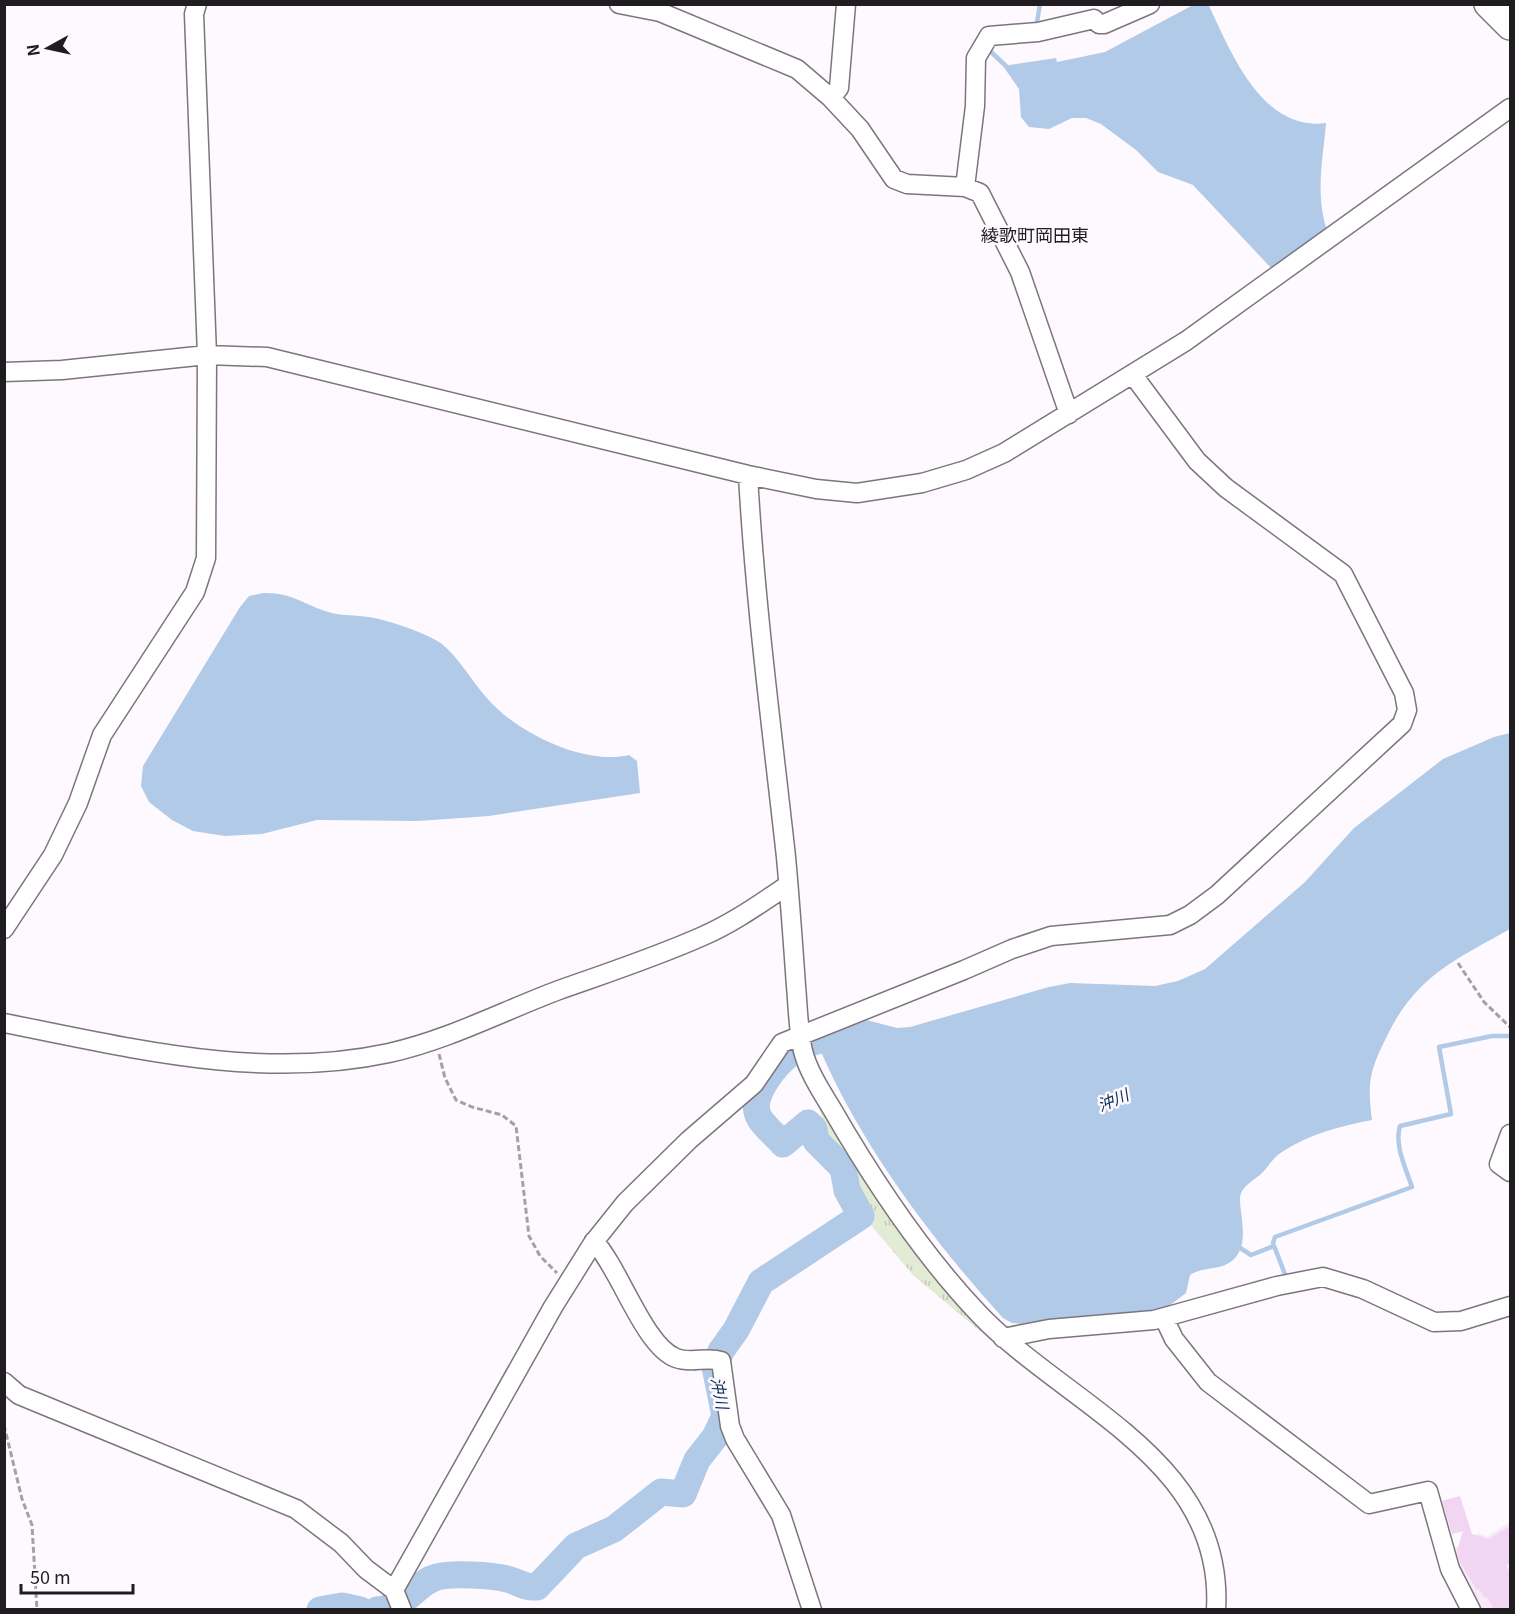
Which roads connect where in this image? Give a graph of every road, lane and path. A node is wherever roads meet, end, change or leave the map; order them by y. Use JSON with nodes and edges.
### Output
{"nodes":[{"id":1,"x":196,"y":4,"type":"edge"},
{"id":2,"x":619,"y":4,"type":"edge"},
{"id":3,"x":846,"y":4,"type":"edge"},
{"id":4,"x":1150,"y":4,"type":"edge"},
{"id":5,"x":1488,"y":4,"type":"edge"},
{"id":6,"x":1510,"y":26,"type":"edge"},
{"id":7,"x":831,"y":98,"type":"junction"},
{"id":8,"x":1510,"y":108,"type":"edge"},
{"id":9,"x":965,"y":187,"type":"junction"},
{"id":10,"x":207,"y":355,"type":"junction"},
{"id":11,"x":4,"y":372,"type":"edge"},
{"id":12,"x":1133,"y":375,"type":"junction"},
{"id":13,"x":1069,"y":414,"type":"junction"},
{"id":14,"x":748,"y":475,"type":"junction"},
{"id":15,"x":788,"y":885,"type":"junction"},
{"id":16,"x":4,"y":928,"type":"edge"},
{"id":17,"x":1458,"y":963,"type":"dead end"},
{"id":18,"x":4,"y":1023,"type":"edge"},
{"id":19,"x":1510,"y":1027,"type":"edge"},
{"id":20,"x":800,"y":1035,"type":"junction"},
{"id":21,"x":435,"y":1038,"type":"junction"},
{"id":22,"x":1510,"y":1134,"type":"edge"},
{"id":23,"x":1510,"y":1172,"type":"edge"},
{"id":24,"x":594,"y":1242,"type":"junction"},
{"id":25,"x":567,"y":1284,"type":"junction"},
{"id":26,"x":1510,"y":1306,"type":"edge"},
{"id":27,"x":1164,"y":1318,"type":"junction"},
{"id":28,"x":1003,"y":1338,"type":"junction"},
{"id":29,"x":4,"y":1382,"type":"edge"},
{"id":30,"x":4,"y":1425,"type":"edge"},
{"id":31,"x":398,"y":1598,"type":"edge"},
{"id":32,"x":37,"y":1610,"type":"edge"},
{"id":33,"x":812,"y":1610,"type":"edge"},
{"id":34,"x":1216,"y":1610,"type":"edge"},
{"id":35,"x":1472,"y":1610,"type":"edge"}],
"edges":[{"from":1,"to":10,"type":"street"},
{"from":2,"to":7,"type":"street"},
{"from":3,"to":7,"type":"street"},
{"from":4,"to":9,"type":"street"},
{"from":5,"to":6,"type":"highway"},
{"from":7,"to":9,"type":"street"},
{"from":8,"to":12,"type":"street"},
{"from":9,"to":13,"type":"street"},
{"from":10,"to":11,"type":"street"},
{"from":10,"to":14,"type":"street"},
{"from":10,"to":16,"type":"street"},
{"from":12,"to":13,"type":"street"},
{"from":12,"to":20,"type":"street"},
{"from":13,"to":14,"type":"street"},
{"from":14,"to":15,"type":"street"},
{"from":15,"to":20,"type":"street"},
{"from":15,"to":21,"type":"street"},
{"from":17,"to":19,"type":"path"},
{"from":18,"to":21,"type":"street"},
{"from":20,"to":24,"type":"street"},
{"from":20,"to":28,"type":"street"},
{"from":21,"to":25,"type":"path"},
{"from":22,"to":23,"type":"street"},
{"from":24,"to":25,"type":"street"},
{"from":24,"to":33,"type":"street"},
{"from":25,"to":31,"type":"street"},
{"from":26,"to":27,"type":"street"},
{"from":27,"to":28,"type":"street"},
{"from":27,"to":35,"type":"street"},
{"from":28,"to":34,"type":"street"},
{"from":29,"to":31,"type":"street"},
{"from":30,"to":32,"type":"path"}]}
